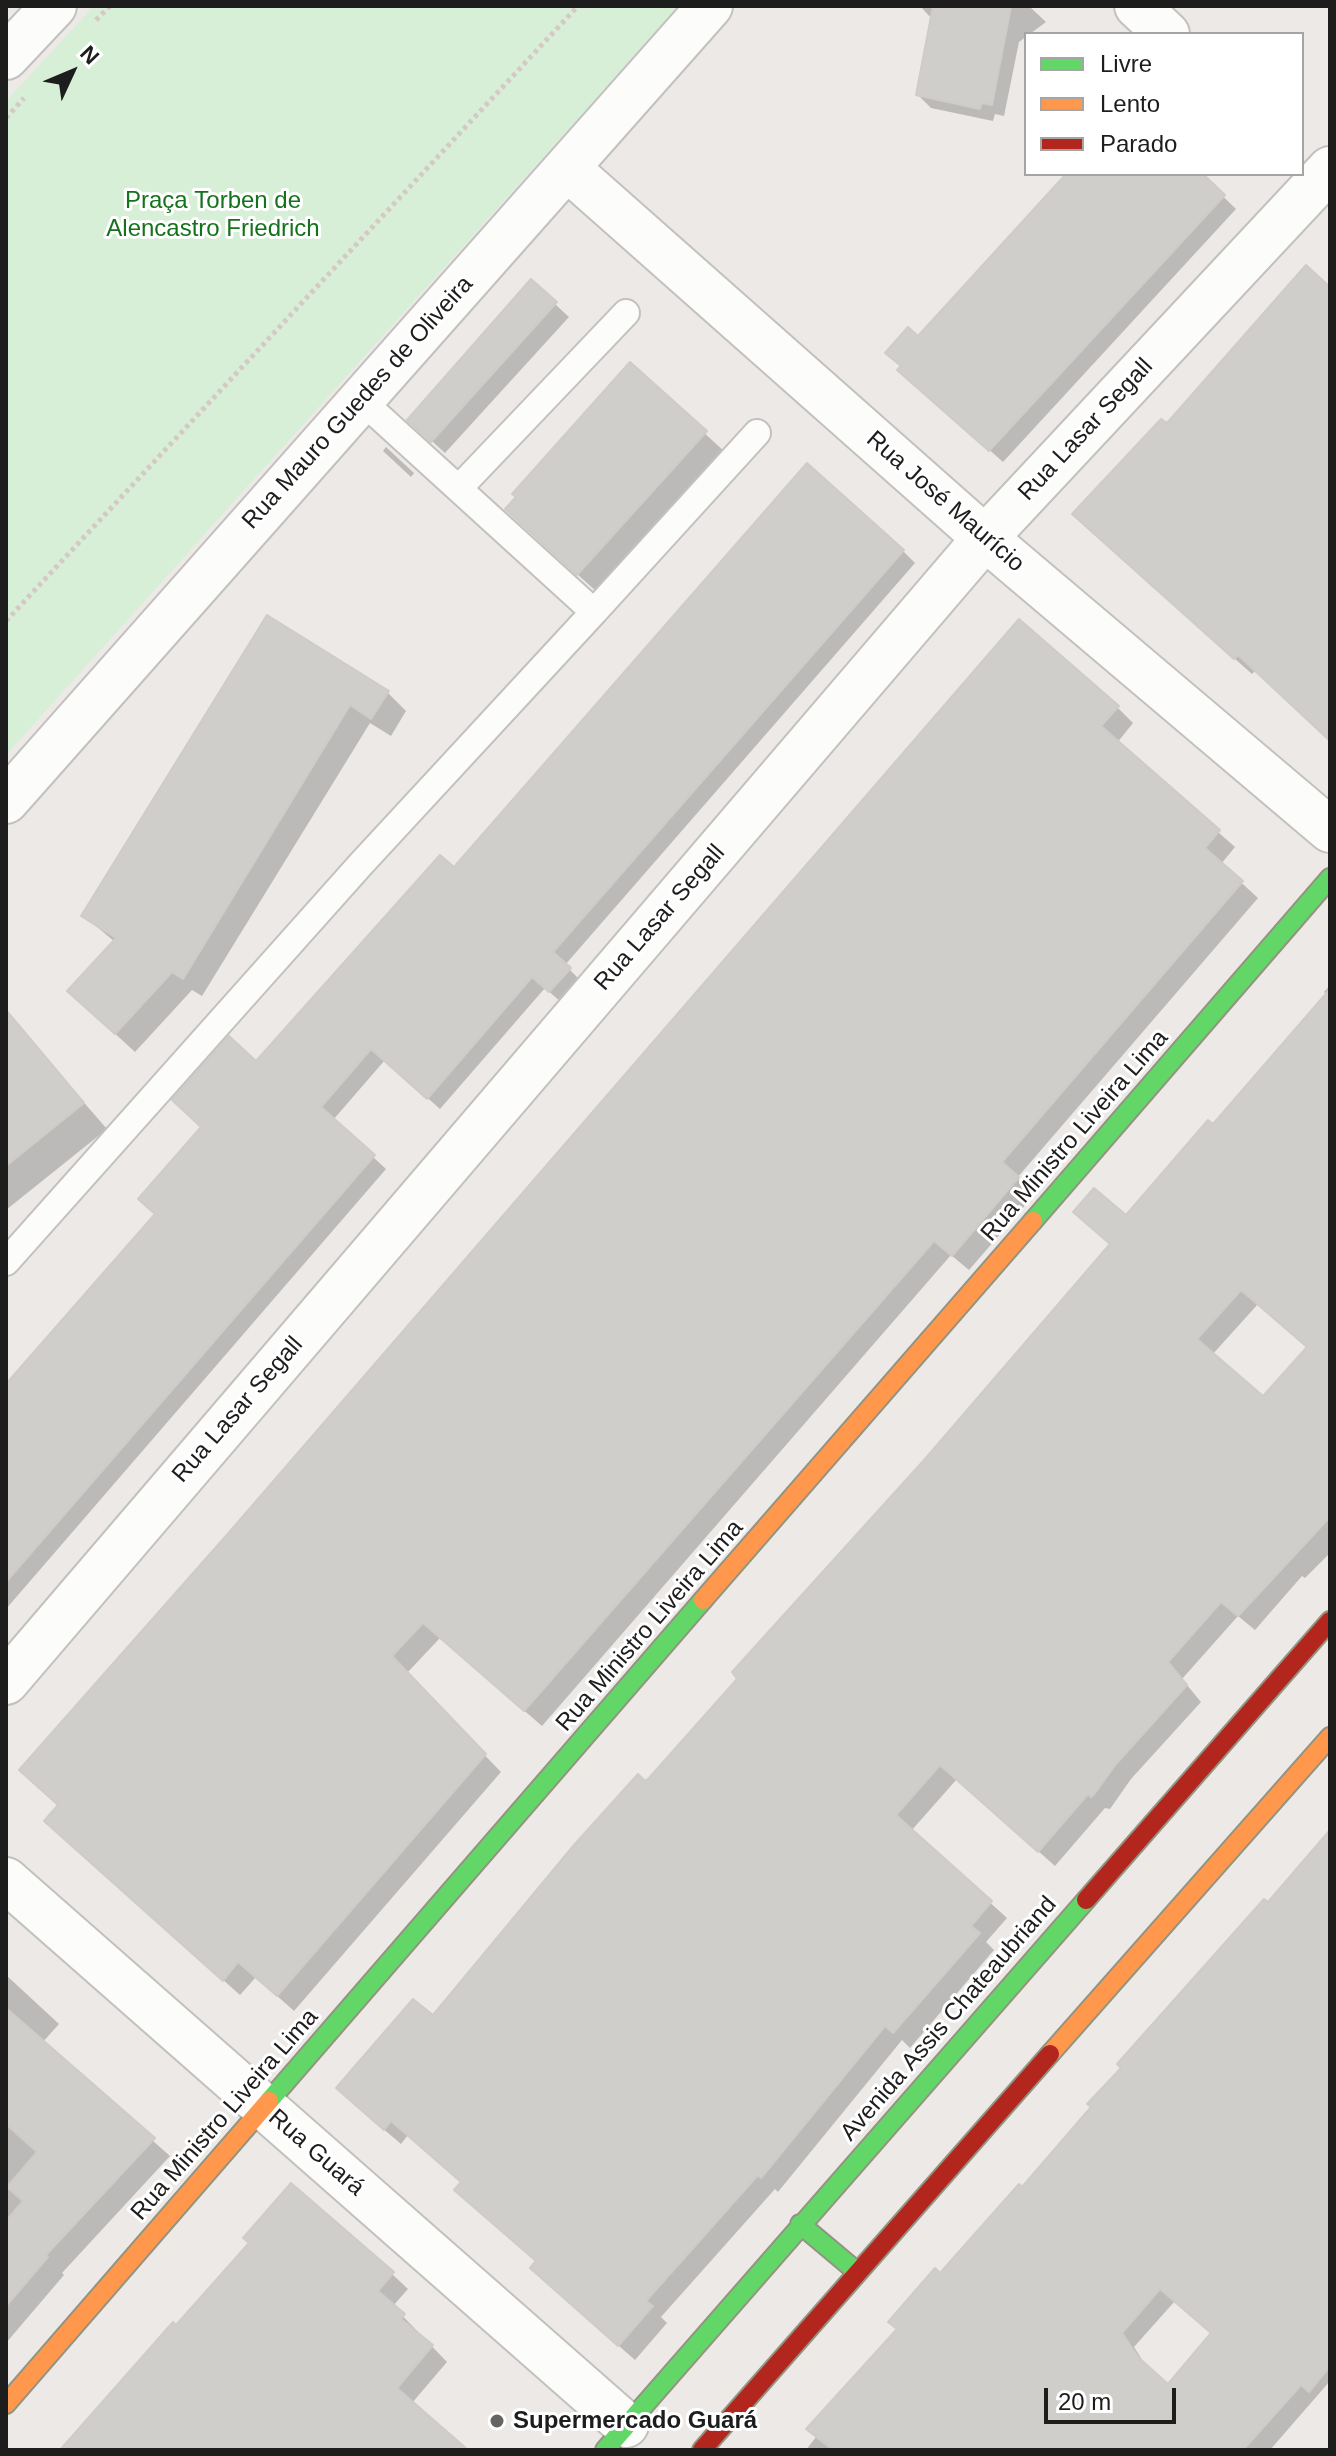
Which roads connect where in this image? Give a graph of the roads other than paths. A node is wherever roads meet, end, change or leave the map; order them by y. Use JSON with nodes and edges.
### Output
{"nodes":[{"id":1,"x":54,"y":6,"type":"edge"},
{"id":2,"x":710,"y":6,"type":"edge"},
{"id":3,"x":1137,"y":6,"type":"edge"},
{"id":4,"x":1165,"y":32,"type":"edge"},
{"id":5,"x":6,"y":57,"type":"edge"},
{"id":6,"x":567,"y":168,"type":"junction"},
{"id":7,"x":1323,"y":173,"type":"edge"},
{"id":8,"x":626,"y":313,"type":"dead end"},
{"id":9,"x":361,"y":400,"type":"junction"},
{"id":10,"x":757,"y":433,"type":"dead end"},
{"id":11,"x":460,"y":487,"type":"junction"},
{"id":12,"x":985,"y":538,"type":"junction"},
{"id":13,"x":594,"y":612,"type":"junction"},
{"id":14,"x":6,"y":801,"type":"edge"},
{"id":15,"x":1330,"y":830,"type":"edge"},
{"id":16,"x":1330,"y":878,"type":"edge"},
{"id":17,"x":6,"y":1262,"type":"edge"},
{"id":18,"x":1330,"y":1621,"type":"edge"},
{"id":19,"x":1304,"y":1652,"type":"junction"},
{"id":20,"x":1321,"y":1666,"type":"dead end"},
{"id":21,"x":6,"y":1682,"type":"edge"},
{"id":22,"x":1330,"y":1737,"type":"edge"},
{"id":23,"x":6,"y":1880,"type":"edge"},
{"id":24,"x":264,"y":2107,"type":"junction"},
{"id":25,"x":800,"y":2224,"type":"junction"},
{"id":26,"x":856,"y":2271,"type":"junction"},
{"id":27,"x":6,"y":2404,"type":"edge"},
{"id":28,"x":616,"y":2438,"type":"edge"},
{"id":29,"x":702,"y":2450,"type":"edge"}],
"edges":[{"from":1,"to":5,"type":"street"},
{"from":2,"to":6,"type":"street","name":"Rua Mauro Guedes de Oliveira"},
{"from":3,"to":4,"type":"street"},
{"from":6,"to":9,"type":"street","name":"Rua Mauro Guedes de Oliveira"},
{"from":6,"to":12,"type":"street","name":"Rua José Maurício"},
{"from":7,"to":12,"type":"street","name":"Rua Lasar Segall"},
{"from":8,"to":11,"type":"lane"},
{"from":9,"to":11,"type":"lane"},
{"from":9,"to":14,"type":"street","name":"Rua Mauro Guedes de Oliveira"},
{"from":10,"to":13,"type":"lane"},
{"from":11,"to":13,"type":"lane"},
{"from":12,"to":15,"type":"street","name":"Rua José Maurício"},
{"from":12,"to":21,"type":"street","name":"Rua Lasar Segall"},
{"from":13,"to":17,"type":"lane"},
{"from":16,"to":24,"type":"street","name":"Rua Ministro Liveira Lima"},
{"from":18,"to":19,"type":"street","name":"Avenida Assis Chateaubriand"},
{"from":19,"to":20,"type":"street"},
{"from":19,"to":25,"type":"street","name":"Avenida Assis Chateaubriand"},
{"from":22,"to":26,"type":"street"},
{"from":23,"to":24,"type":"street","name":"Rua Guará"},
{"from":24,"to":27,"type":"street","name":"Rua Ministro Liveira Lima"},
{"from":24,"to":28,"type":"street","name":"Rua Guará"},
{"from":25,"to":26,"type":"street"},
{"from":25,"to":28,"type":"street","name":"Avenida Assis Chateaubriand"},
{"from":26,"to":29,"type":"street"}]}
